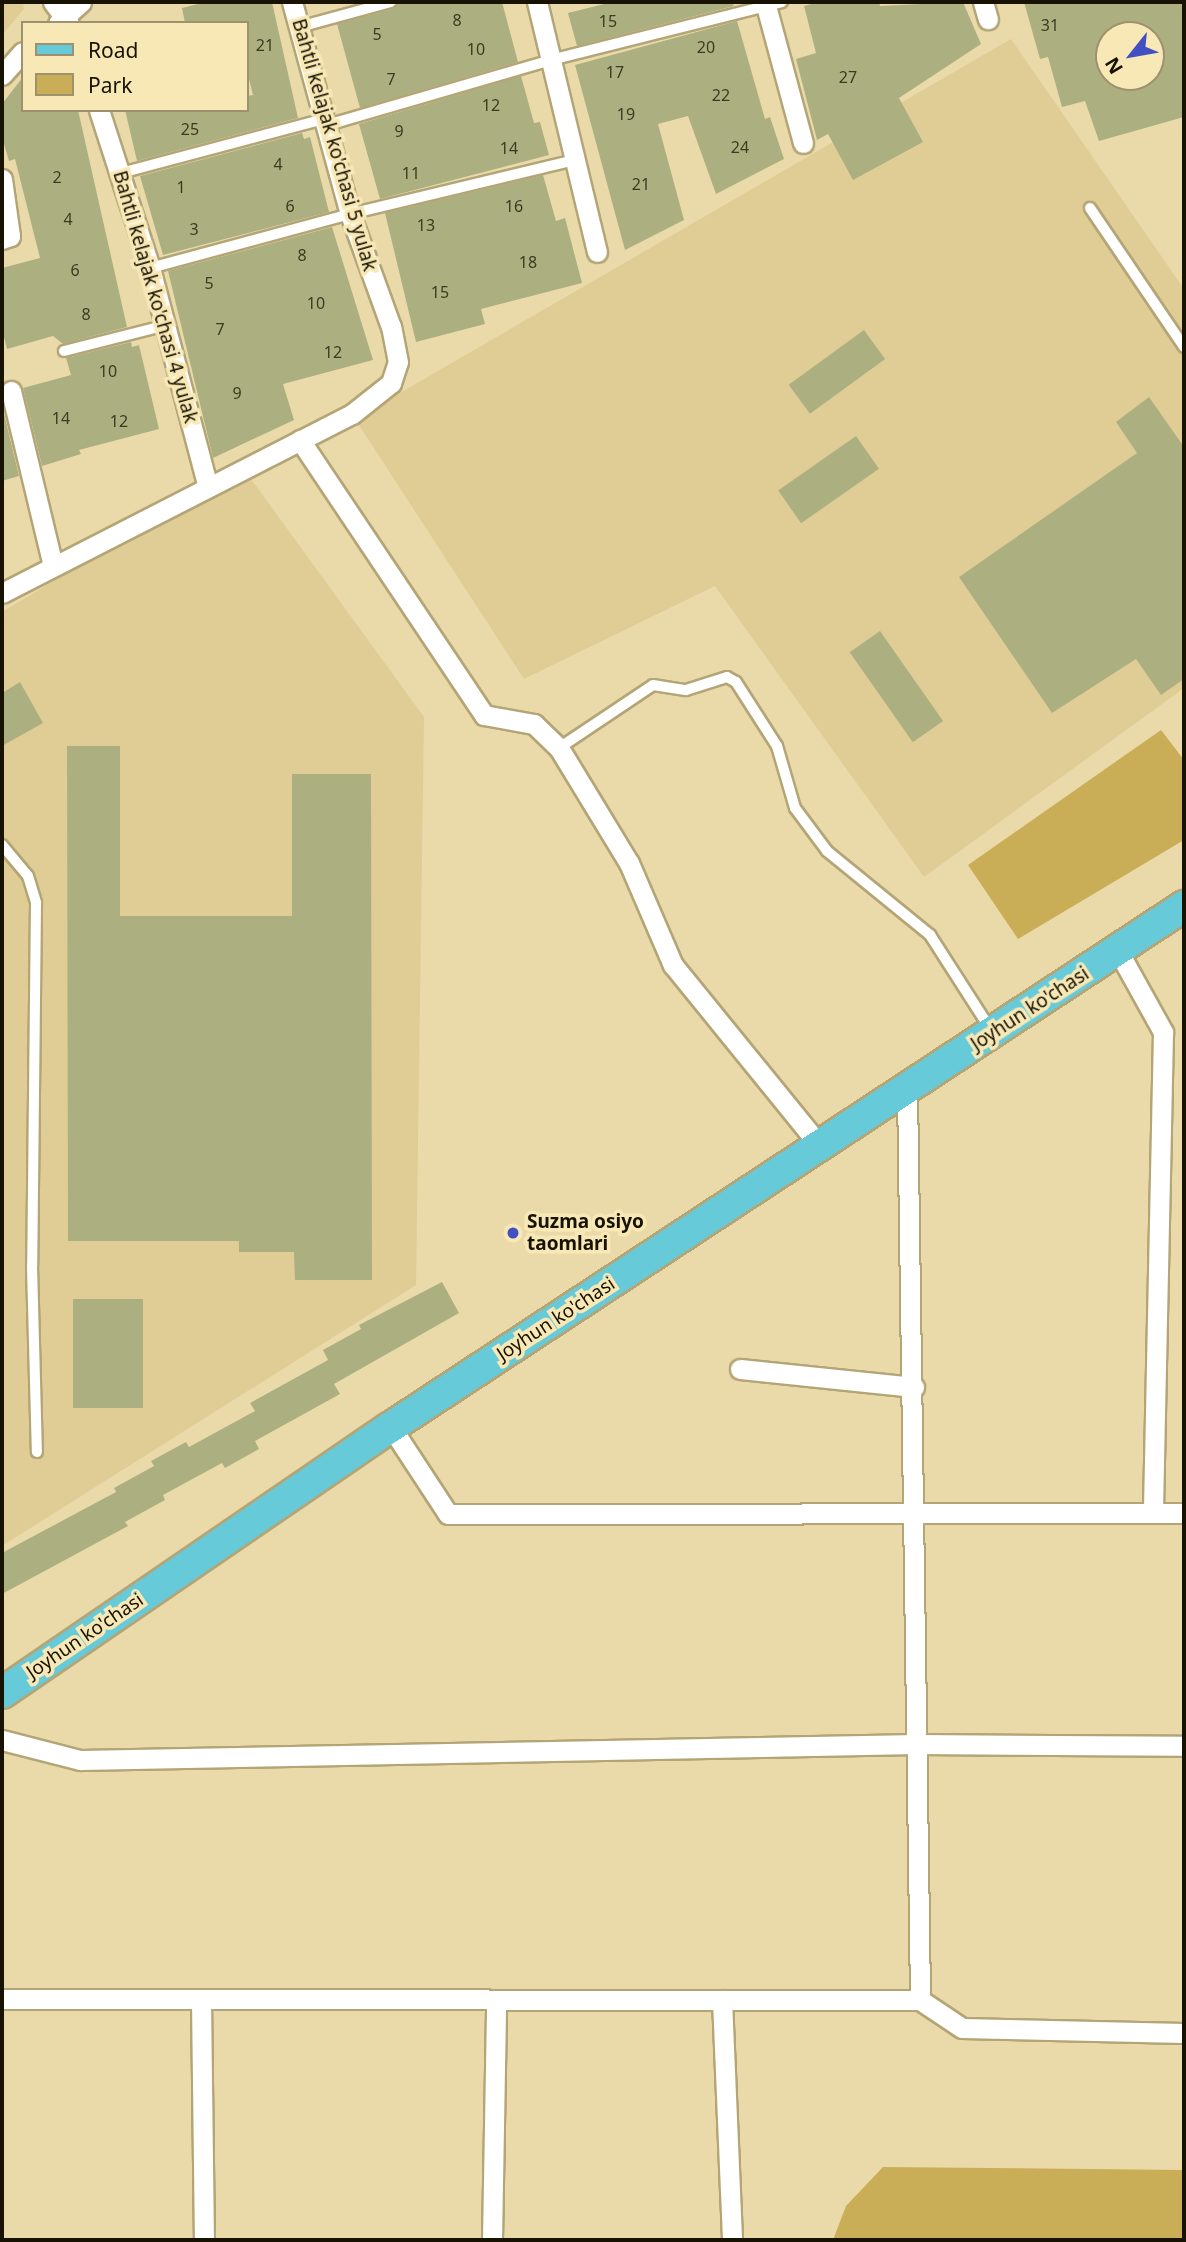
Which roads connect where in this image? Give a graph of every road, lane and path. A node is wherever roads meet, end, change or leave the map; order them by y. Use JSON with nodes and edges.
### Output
{"nodes":[{"id":1,"x":82,"y":2,"type":"edge"},
{"id":2,"x":292,"y":2,"type":"edge"},
{"id":3,"x":391,"y":2,"type":"edge"},
{"id":4,"x":537,"y":2,"type":"edge"},
{"id":5,"x":771,"y":3,"type":"edge"},
{"id":6,"x":61,"y":16,"type":"edge"},
{"id":7,"x":299,"y":27,"type":"junction"},
{"id":8,"x":21,"y":54,"type":"edge"},
{"id":9,"x":551,"y":60,"type":"junction"},
{"id":10,"x":2,"y":75,"type":"edge"},
{"id":11,"x":100,"y":112,"type":"edge"},
{"id":12,"x":324,"y":123,"type":"junction"},
{"id":13,"x":803,"y":143,"type":"dead end"},
{"id":14,"x":575,"y":160,"type":"junction"},
{"id":15,"x":121,"y":173,"type":"junction"},
{"id":16,"x":2,"y":179,"type":"edge"},
{"id":17,"x":1090,"y":208,"type":"dead end"},
{"id":18,"x":350,"y":214,"type":"junction"},
{"id":19,"x":2,"y":239,"type":"edge"},
{"id":20,"x":597,"y":251,"type":"dead end"},
{"id":21,"x":150,"y":268,"type":"junction"},
{"id":22,"x":163,"y":326,"type":"junction"},
{"id":23,"x":1184,"y":347,"type":"edge"},
{"id":24,"x":64,"y":351,"type":"dead end"},
{"id":25,"x":11,"y":391,"type":"dead end"},
{"id":26,"x":300,"y":440,"type":"junction"},
{"id":27,"x":207,"y":484,"type":"junction"},
{"id":28,"x":53,"y":566,"type":"junction"},
{"id":29,"x":2,"y":593,"type":"edge"},
{"id":30,"x":559,"y":748,"type":"junction"},
{"id":31,"x":2,"y":845,"type":"edge"},
{"id":32,"x":1184,"y":906,"type":"edge"},
{"id":33,"x":1118,"y":951,"type":"junction"},
{"id":34,"x":993,"y":1033,"type":"junction"},
{"id":35,"x":907,"y":1089,"type":"junction"},
{"id":36,"x":820,"y":1146,"type":"junction"},
{"id":37,"x":740,"y":1368,"type":"dead end"},
{"id":38,"x":914,"y":1387,"type":"junction"},
{"id":39,"x":391,"y":1427,"type":"junction"},
{"id":40,"x":37,"y":1452,"type":"dead end"},
{"id":41,"x":915,"y":1513,"type":"junction"},
{"id":42,"x":1153,"y":1513,"type":"junction"},
{"id":43,"x":1184,"y":1513,"type":"edge"},
{"id":44,"x":2,"y":1692,"type":"edge"},
{"id":45,"x":2,"y":1740,"type":"edge"},
{"id":46,"x":918,"y":1744,"type":"junction"},
{"id":47,"x":1184,"y":1746,"type":"edge"},
{"id":48,"x":2,"y":1999,"type":"edge"},
{"id":49,"x":201,"y":1999,"type":"junction"},
{"id":50,"x":496,"y":2000,"type":"junction"},
{"id":51,"x":722,"y":2000,"type":"junction"},
{"id":52,"x":920,"y":2000,"type":"junction"},
{"id":53,"x":1184,"y":2033,"type":"edge"},
{"id":54,"x":204,"y":2240,"type":"edge"},
{"id":55,"x":492,"y":2240,"type":"edge"},
{"id":56,"x":732,"y":2240,"type":"edge"}],
"edges":[{"from":1,"to":6,"type":"street"},
{"from":2,"to":7,"type":"street","name":"Bahtli kelajak ko'chasi 5 yulak"},
{"from":3,"to":7,"type":"lane"},
{"from":4,"to":9,"type":"street"},
{"from":5,"to":9,"type":"lane"},
{"from":5,"to":13,"type":"street"},
{"from":7,"to":12,"type":"street","name":"Bahtli kelajak ko'chasi 5 yulak"},
{"from":8,"to":10,"type":"street"},
{"from":9,"to":12,"type":"lane"},
{"from":9,"to":14,"type":"street"},
{"from":11,"to":15,"type":"street","name":"Bahtli kelajak ko'chasi 4 yulak"},
{"from":12,"to":15,"type":"lane"},
{"from":12,"to":18,"type":"street","name":"Bahtli kelajak ko'chasi 5 yulak"},
{"from":14,"to":18,"type":"lane"},
{"from":14,"to":20,"type":"street"},
{"from":15,"to":21,"type":"street","name":"Bahtli kelajak ko'chasi 4 yulak"},
{"from":16,"to":19,"type":"street"},
{"from":17,"to":23,"type":"lane"},
{"from":18,"to":21,"type":"lane"},
{"from":18,"to":26,"type":"street","name":"Bahtli kelajak ko'chasi 5 yulak"},
{"from":21,"to":22,"type":"street","name":"Bahtli kelajak ko'chasi 4 yulak"},
{"from":22,"to":24,"type":"lane"},
{"from":22,"to":27,"type":"street","name":"Bahtli kelajak ko'chasi 4 yulak"},
{"from":25,"to":28,"type":"street"},
{"from":26,"to":27,"type":"street","name":"Bahtli kelajak ko'chasi 5 yulak"},
{"from":26,"to":30,"type":"street"},
{"from":27,"to":28,"type":"street","name":"Bahtli kelajak ko'chasi 5 yulak"},
{"from":28,"to":29,"type":"street","name":"Bahtli kelajak ko'chasi 5 yulak"},
{"from":30,"to":34,"type":"lane"},
{"from":30,"to":36,"type":"street"},
{"from":31,"to":40,"type":"lane"},
{"from":32,"to":33,"type":"main road","name":"Joyhun ko'chasi"},
{"from":33,"to":34,"type":"main road","name":"Joyhun ko'chasi"},
{"from":33,"to":42,"type":"street"},
{"from":34,"to":35,"type":"main road","name":"Joyhun ko'chasi"},
{"from":35,"to":36,"type":"main road","name":"Joyhun ko'chasi"},
{"from":35,"to":38,"type":"street"},
{"from":36,"to":39,"type":"main road","name":"Joyhun ko'chasi"},
{"from":37,"to":38,"type":"street"},
{"from":38,"to":41,"type":"street"},
{"from":39,"to":41,"type":"street"},
{"from":39,"to":44,"type":"main road","name":"Joyhun ko'chasi"},
{"from":41,"to":42,"type":"street"},
{"from":41,"to":46,"type":"street"},
{"from":42,"to":43,"type":"street"},
{"from":45,"to":46,"type":"street"},
{"from":46,"to":47,"type":"street"},
{"from":46,"to":52,"type":"street"},
{"from":48,"to":49,"type":"street"},
{"from":49,"to":50,"type":"street"},
{"from":49,"to":54,"type":"street"},
{"from":50,"to":51,"type":"street"},
{"from":50,"to":55,"type":"street"},
{"from":51,"to":52,"type":"street"},
{"from":51,"to":56,"type":"street"},
{"from":52,"to":53,"type":"street"}]}
